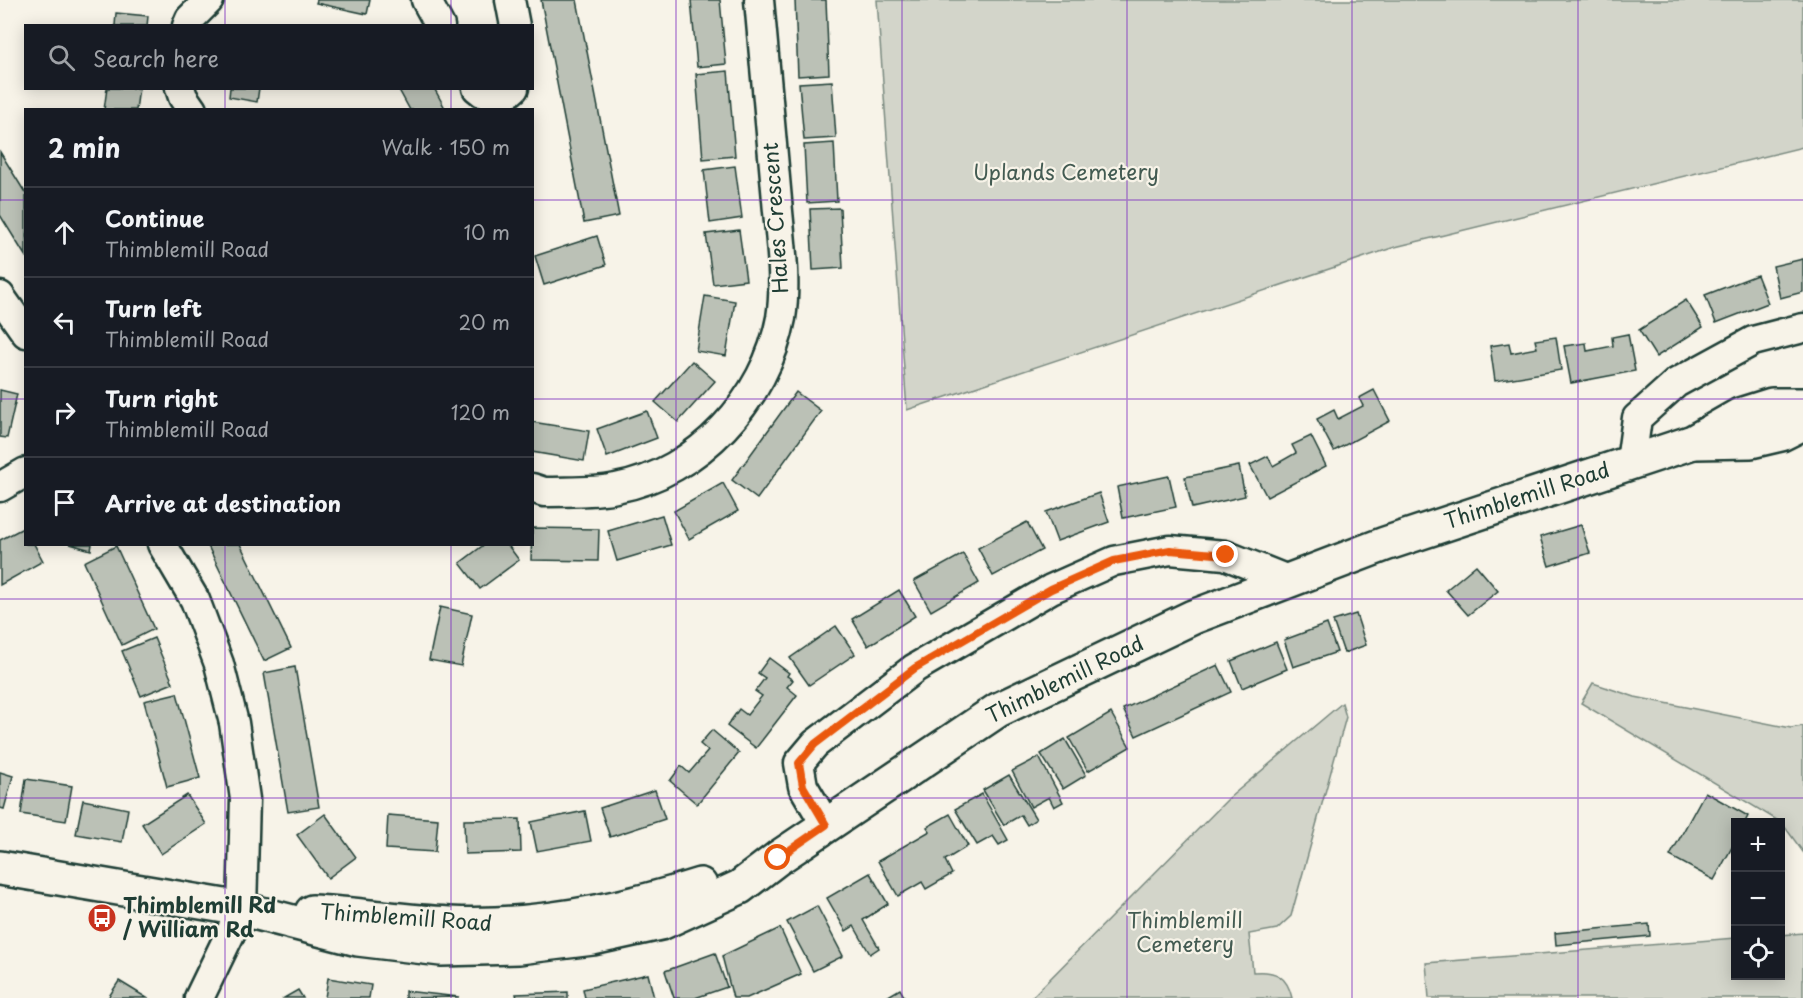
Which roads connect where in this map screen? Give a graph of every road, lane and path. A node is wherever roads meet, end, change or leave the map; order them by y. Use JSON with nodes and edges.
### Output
{"nodes":[{"id":1,"x":209,"y":0,"type":"edge"},
{"id":2,"x":426,"y":0,"type":"edge"},
{"id":3,"x":510,"y":0,"type":"edge"},
{"id":4,"x":759,"y":0,"type":"edge"},
{"id":5,"x":189,"y":24,"type":"edge"},
{"id":6,"x":439,"y":24,"type":"edge"},
{"id":7,"x":515,"y":24,"type":"edge"},
{"id":8,"x":181,"y":90,"type":"edge"},
{"id":9,"x":479,"y":90,"type":"edge"},
{"id":10,"x":512,"y":90,"type":"edge"},
{"id":11,"x":190,"y":108,"type":"edge"},
{"id":12,"x":0,"y":296,"type":"edge"},
{"id":13,"x":1803,"y":328,"type":"edge"},
{"id":14,"x":24,"y":330,"type":"edge"},
{"id":15,"x":1803,"y":405,"type":"edge"},
{"id":16,"x":1803,"y":423,"type":"edge"},
{"id":17,"x":1693,"y":442,"type":"junction"},
{"id":18,"x":1631,"y":462,"type":"junction"},
{"id":19,"x":24,"y":473,"type":"edge"},
{"id":20,"x":0,"y":487,"type":"edge"},
{"id":21,"x":534,"y":489,"type":"edge"},
{"id":22,"x":163,"y":546,"type":"edge"},
{"id":23,"x":1288,"y":580,"type":"junction"},
{"id":24,"x":826,"y":825,"type":"junction"},
{"id":25,"x":0,"y":868,"type":"edge"},
{"id":26,"x":242,"y":909,"type":"junction"},
{"id":27,"x":199,"y":998,"type":"edge"}],
"edges":[{"from":1,"to":5,"type":"street"},
{"from":2,"to":6,"type":"street"},
{"from":3,"to":7,"type":"street"},
{"from":4,"to":21,"type":"street","name":"Hales Crescent"},
{"from":8,"to":11,"type":"street"},
{"from":9,"to":10,"type":"street"},
{"from":12,"to":14,"type":"street"},
{"from":13,"to":18,"type":"street","name":"Thimblemill Road"},
{"from":15,"to":17,"type":"main road","name":"Thimblemill Road"},
{"from":16,"to":17,"type":"main road","name":"Thimblemill Road"},
{"from":17,"to":18,"type":"main road","name":"Thimblemill Road"},
{"from":18,"to":23,"type":"main road","name":"Thimblemill Road"},
{"from":19,"to":20,"type":"street"},
{"from":22,"to":26,"type":"street"},
{"from":23,"to":24,"type":"main road","name":"Thimblemill Road"},
{"from":23,"to":24,"type":"street"},
{"from":24,"to":26,"type":"main road","name":"Thimblemill Road"},
{"from":25,"to":26,"type":"main road","name":"Thimblemill Road"},
{"from":26,"to":27,"type":"street"}]}
